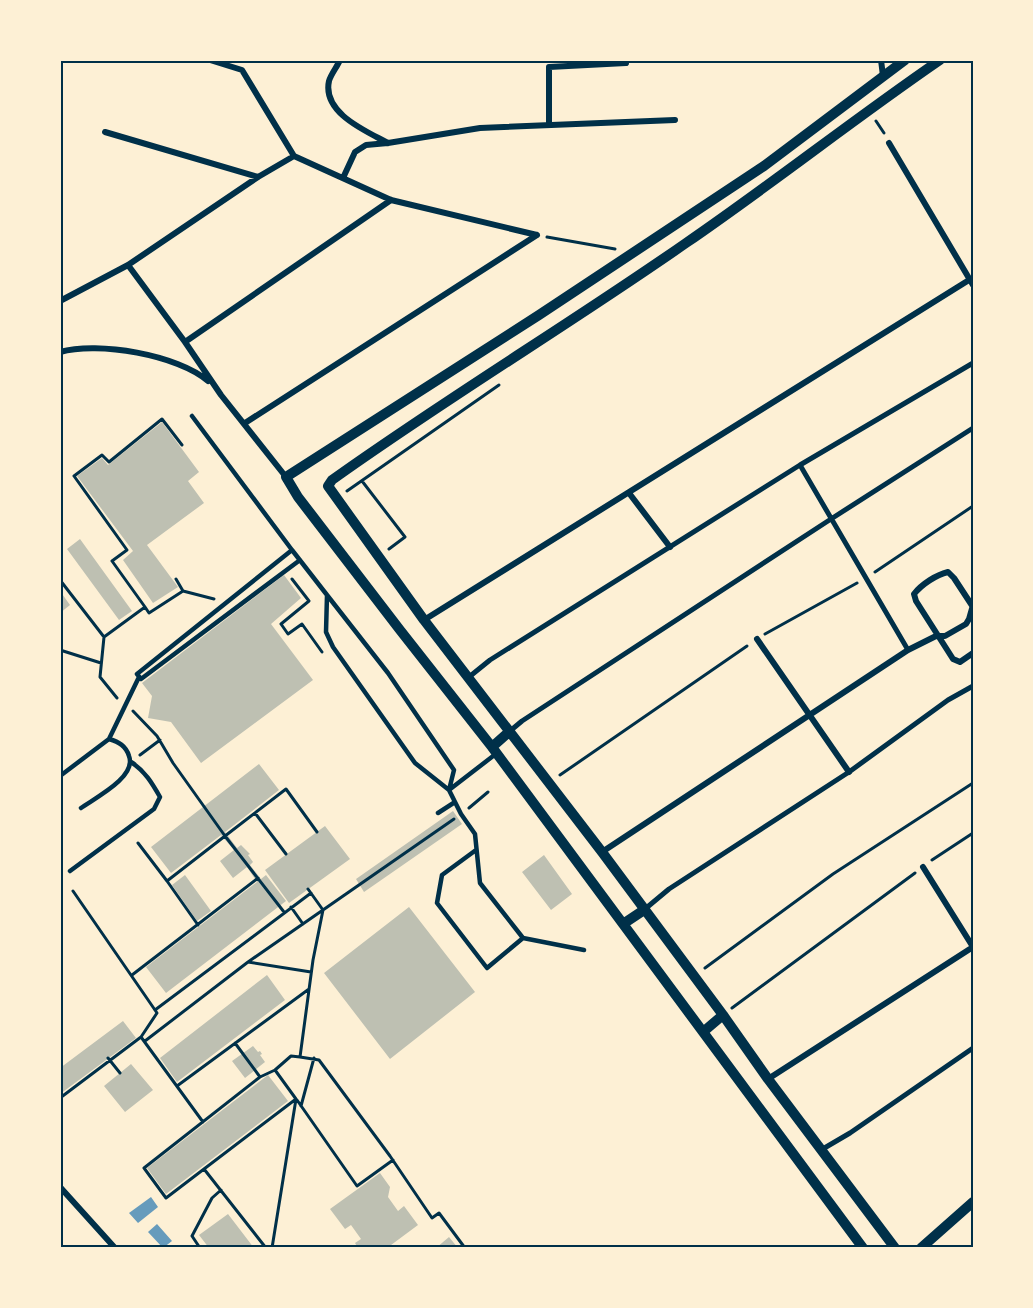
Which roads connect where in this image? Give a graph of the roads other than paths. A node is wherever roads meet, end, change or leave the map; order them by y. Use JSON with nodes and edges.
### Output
{"nodes":[{"id":1,"x":210,"y":60,"type":"edge"},
{"id":2,"x":340,"y":60,"type":"edge"},
{"id":3,"x":881,"y":60,"type":"edge"},
{"id":4,"x":905,"y":60,"type":"edge"},
{"id":5,"x":940,"y":60,"type":"edge"},
{"id":6,"x":626,"y":63,"type":"dead end"},
{"id":7,"x":883,"y":76,"type":"junction"},
{"id":8,"x":675,"y":120,"type":"dead end"},
{"id":9,"x":549,"y":125,"type":"junction"},
{"id":10,"x":105,"y":132,"type":"dead end"},
{"id":11,"x":388,"y":143,"type":"junction"},
{"id":12,"x":889,"y":143,"type":"road end"},
{"id":13,"x":294,"y":156,"type":"junction"},
{"id":14,"x":764,"y":166,"type":"junction"},
{"id":15,"x":258,"y":177,"type":"junction"},
{"id":16,"x":343,"y":178,"type":"junction"},
{"id":17,"x":773,"y":180,"type":"junction"},
{"id":18,"x":391,"y":200,"type":"junction"},
{"id":19,"x":128,"y":264,"type":"junction"},
{"id":20,"x":971,"y":283,"type":"edge"},
{"id":21,"x":60,"y":301,"type":"edge"},
{"id":22,"x":185,"y":342,"type":"junction"},
{"id":23,"x":60,"y":352,"type":"edge"},
{"id":24,"x":973,"y":363,"type":"edge"},
{"id":25,"x":221,"y":395,"type":"junction"},
{"id":26,"x":192,"y":416,"type":"dead end"},
{"id":27,"x":245,"y":423,"type":"junction"},
{"id":28,"x":973,"y":428,"type":"edge"},
{"id":29,"x":800,"y":465,"type":"junction"},
{"id":30,"x":286,"y":477,"type":"junction"},
{"id":31,"x":629,"y":493,"type":"junction"},
{"id":32,"x":831,"y":519,"type":"junction"},
{"id":33,"x":670,"y":547,"type":"junction"},
{"id":34,"x":292,"y":550,"type":"junction"},
{"id":35,"x":300,"y":560,"type":"junction"},
{"id":36,"x":327,"y":595,"type":"junction"},
{"id":37,"x":973,"y":606,"type":"edge"},
{"id":38,"x":424,"y":620,"type":"junction"},
{"id":39,"x":936,"y":636,"type":"junction"},
{"id":40,"x":757,"y":639,"type":"dead end"},
{"id":41,"x":908,"y":650,"type":"junction"},
{"id":42,"x":973,"y":653,"type":"edge"},
{"id":43,"x":139,"y":677,"type":"junction"},
{"id":44,"x":469,"y":677,"type":"junction"},
{"id":45,"x":973,"y":686,"type":"edge"},
{"id":46,"x":809,"y":716,"type":"junction"},
{"id":47,"x":510,"y":731,"type":"junction"},
{"id":48,"x":109,"y":739,"type":"junction"},
{"id":49,"x":495,"y":750,"type":"junction"},
{"id":50,"x":131,"y":762,"type":"junction"},
{"id":51,"x":849,"y":772,"type":"junction"},
{"id":52,"x":60,"y":776,"type":"edge"},
{"id":53,"x":449,"y":790,"type":"junction"},
{"id":54,"x":454,"y":802,"type":"junction"},
{"id":55,"x":81,"y":808,"type":"dead end"},
{"id":56,"x":438,"y":813,"type":"dead end"},
{"id":57,"x":476,"y":850,"type":"junction"},
{"id":58,"x":602,"y":852,"type":"junction"},
{"id":59,"x":923,"y":867,"type":"road end"},
{"id":60,"x":70,"y":871,"type":"dead end"},
{"id":61,"x":644,"y":910,"type":"junction"},
{"id":62,"x":623,"y":924,"type":"junction"},
{"id":63,"x":523,"y":938,"type":"junction"},
{"id":64,"x":973,"y":947,"type":"edge"},
{"id":65,"x":584,"y":950,"type":"dead end"},
{"id":66,"x":723,"y":1015,"type":"junction"},
{"id":67,"x":703,"y":1032,"type":"junction"},
{"id":68,"x":973,"y":1048,"type":"edge"},
{"id":69,"x":768,"y":1079,"type":"junction"},
{"id":70,"x":821,"y":1150,"type":"junction"},
{"id":71,"x":60,"y":1187,"type":"edge"},
{"id":72,"x":973,"y":1202,"type":"edge"},
{"id":73,"x":115,"y":1248,"type":"edge"},
{"id":74,"x":863,"y":1248,"type":"edge"},
{"id":75,"x":895,"y":1248,"type":"edge"},
{"id":76,"x":921,"y":1248,"type":"edge"}],
"edges":[{"from":1,"to":13,"type":"street"},
{"from":2,"to":11,"type":"street"},
{"from":3,"to":7,"type":"street"},
{"from":4,"to":7,"type":"street"},
{"from":5,"to":17,"type":"street"},
{"from":6,"to":9,"type":"street"},
{"from":7,"to":14,"type":"street"},
{"from":8,"to":9,"type":"street"},
{"from":9,"to":11,"type":"street"},
{"from":10,"to":15,"type":"street"},
{"from":11,"to":16,"type":"street"},
{"from":12,"to":20,"type":"street"},
{"from":13,"to":15,"type":"street"},
{"from":13,"to":16,"type":"street"},
{"from":14,"to":17,"type":"street"},
{"from":14,"to":30,"type":"street"},
{"from":15,"to":19,"type":"street"},
{"from":16,"to":18,"type":"street"},
{"from":17,"to":38,"type":"street"},
{"from":18,"to":22,"type":"street"},
{"from":18,"to":27,"type":"street"},
{"from":19,"to":21,"type":"street"},
{"from":19,"to":22,"type":"street"},
{"from":20,"to":31,"type":"street"},
{"from":22,"to":25,"type":"street"},
{"from":23,"to":25,"type":"street"},
{"from":24,"to":29,"type":"street"},
{"from":25,"to":27,"type":"street"},
{"from":26,"to":34,"type":"lane"},
{"from":27,"to":30,"type":"street"},
{"from":28,"to":32,"type":"street"},
{"from":29,"to":32,"type":"street"},
{"from":29,"to":33,"type":"street"},
{"from":30,"to":49,"type":"street"},
{"from":31,"to":33,"type":"street"},
{"from":31,"to":38,"type":"street"},
{"from":32,"to":41,"type":"street"},
{"from":32,"to":47,"type":"street"},
{"from":33,"to":44,"type":"street"},
{"from":34,"to":35,"type":"lane"},
{"from":34,"to":43,"type":"lane"},
{"from":35,"to":36,"type":"lane"},
{"from":35,"to":43,"type":"lane"},
{"from":36,"to":53,"type":"lane"},
{"from":36,"to":53,"type":"lane"},
{"from":37,"to":39,"type":"street"},
{"from":37,"to":39,"type":"street"},
{"from":38,"to":44,"type":"street"},
{"from":39,"to":41,"type":"street"},
{"from":39,"to":42,"type":"street"},
{"from":40,"to":46,"type":"street"},
{"from":41,"to":46,"type":"street"},
{"from":43,"to":48,"type":"lane"},
{"from":44,"to":47,"type":"street"},
{"from":45,"to":51,"type":"street"},
{"from":46,"to":51,"type":"street"},
{"from":46,"to":58,"type":"street"},
{"from":47,"to":49,"type":"street"},
{"from":47,"to":58,"type":"street"},
{"from":48,"to":50,"type":"lane"},
{"from":48,"to":52,"type":"lane"},
{"from":49,"to":53,"type":"lane"},
{"from":49,"to":62,"type":"street"},
{"from":50,"to":55,"type":"lane"},
{"from":50,"to":60,"type":"lane"},
{"from":51,"to":61,"type":"street"},
{"from":53,"to":54,"type":"lane"},
{"from":54,"to":56,"type":"lane"},
{"from":54,"to":57,"type":"lane"},
{"from":57,"to":63,"type":"lane"},
{"from":57,"to":63,"type":"lane"},
{"from":58,"to":61,"type":"street"},
{"from":59,"to":64,"type":"street"},
{"from":61,"to":62,"type":"street"},
{"from":61,"to":66,"type":"street"},
{"from":62,"to":67,"type":"street"},
{"from":63,"to":65,"type":"lane"},
{"from":64,"to":69,"type":"street"},
{"from":66,"to":67,"type":"street"},
{"from":66,"to":69,"type":"street"},
{"from":67,"to":74,"type":"street"},
{"from":68,"to":70,"type":"street"},
{"from":69,"to":70,"type":"street"},
{"from":70,"to":75,"type":"street"},
{"from":71,"to":73,"type":"street"},
{"from":72,"to":76,"type":"street"}]}
